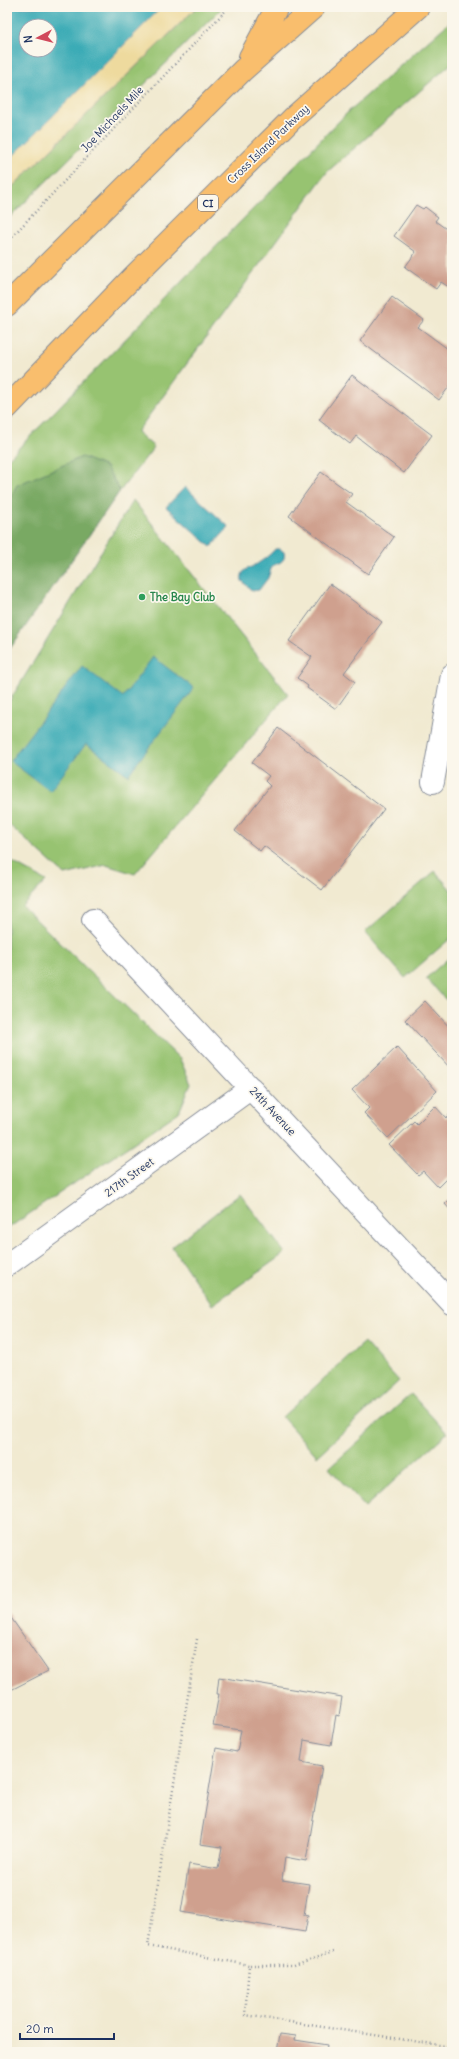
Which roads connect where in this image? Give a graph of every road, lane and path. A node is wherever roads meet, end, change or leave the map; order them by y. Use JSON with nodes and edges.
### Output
{"nodes":[{"id":1,"x":229,"y":7,"type":"edge"},
{"id":2,"x":277,"y":7,"type":"edge"},
{"id":3,"x":314,"y":7,"type":"edge"},
{"id":4,"x":418,"y":7,"type":"edge"},
{"id":5,"x":243,"y":70,"type":"junction"},
{"id":6,"x":7,"y":242,"type":"edge"},
{"id":7,"x":7,"y":305,"type":"edge"},
{"id":8,"x":7,"y":408,"type":"edge"},
{"id":9,"x":452,"y":674,"type":"edge"},
{"id":10,"x":433,"y":782,"type":"dead end"},
{"id":11,"x":93,"y":920,"type":"dead end"},
{"id":12,"x":251,"y":1088,"type":"junction"},
{"id":13,"x":7,"y":1265,"type":"edge"},
{"id":14,"x":452,"y":1304,"type":"edge"},
{"id":15,"x":197,"y":1639,"type":"dead end"},
{"id":16,"x":333,"y":1952,"type":"dead end"},
{"id":17,"x":249,"y":1964,"type":"junction"},
{"id":18,"x":452,"y":2047,"type":"edge"}],
"edges":[{"from":1,"to":6,"type":"path","name":"Joe Michaels Mile"},
{"from":2,"to":5,"type":"highway"},
{"from":3,"to":5,"type":"highway"},
{"from":4,"to":8,"type":"highway","name":"Cross Island Parkway","number":"CI"},
{"from":5,"to":7,"type":"highway"},
{"from":9,"to":10,"type":"street"},
{"from":11,"to":12,"type":"street","name":"24th Avenue"},
{"from":12,"to":13,"type":"street","name":"217th Street"},
{"from":12,"to":14,"type":"street","name":"24th Avenue"},
{"from":15,"to":17,"type":"path"},
{"from":16,"to":17,"type":"path"},
{"from":17,"to":18,"type":"path"}]}
